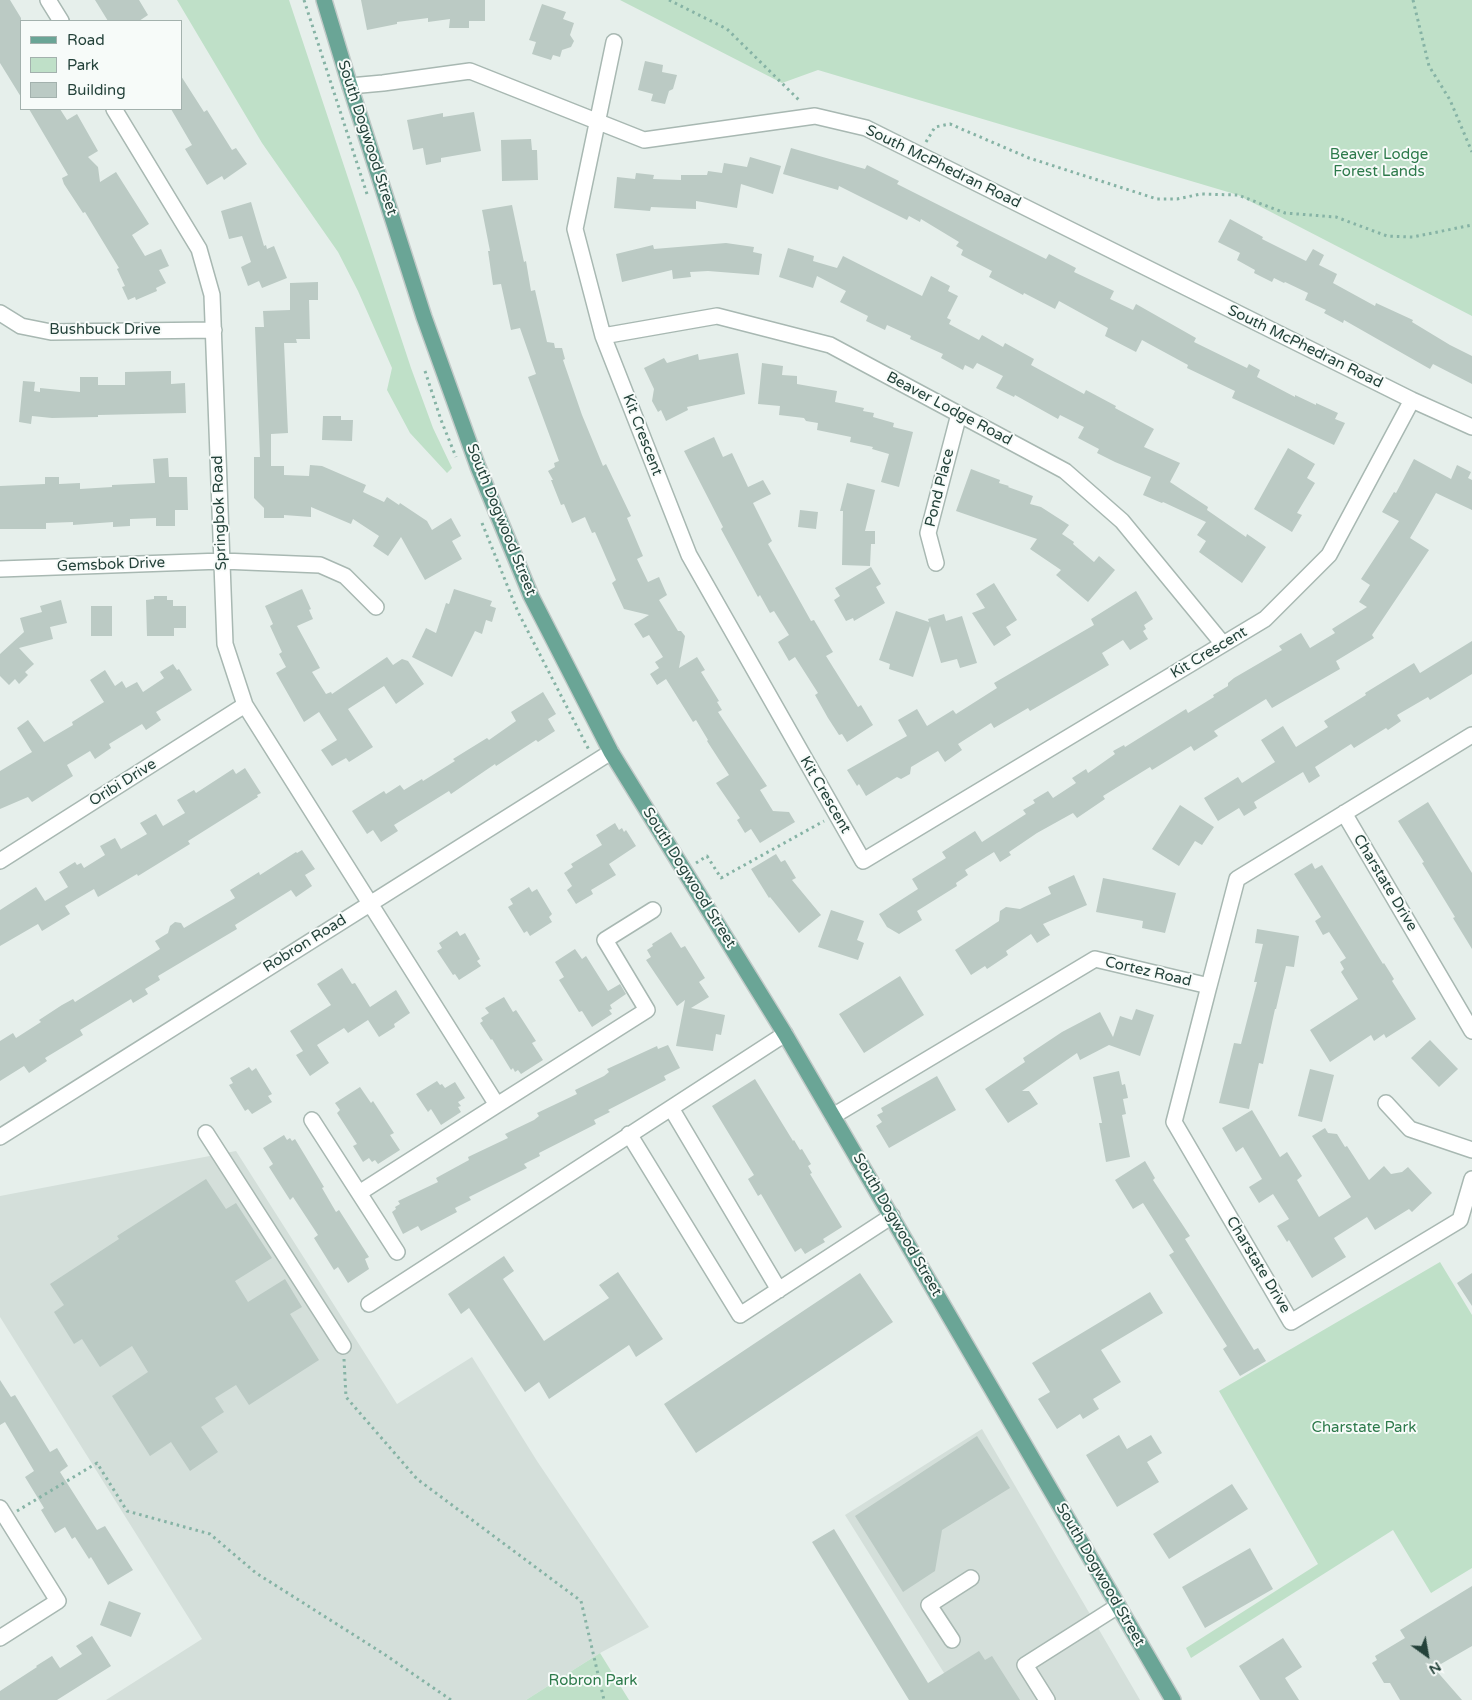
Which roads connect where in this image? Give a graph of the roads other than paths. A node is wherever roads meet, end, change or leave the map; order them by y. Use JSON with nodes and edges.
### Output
{"nodes":[{"id":1,"x":48,"y":0,"type":"edge"},
{"id":2,"x":324,"y":0,"type":"edge"},
{"id":3,"x":60,"y":20,"type":"edge"},
{"id":4,"x":614,"y":42,"type":"dead end"},
{"id":5,"x":350,"y":86,"type":"junction"},
{"id":6,"x":115,"y":110,"type":"edge"},
{"id":7,"x":598,"y":122,"type":"junction"},
{"id":8,"x":0,"y":313,"type":"edge"},
{"id":9,"x":214,"y":330,"type":"junction"},
{"id":10,"x":604,"y":336,"type":"junction"},
{"id":11,"x":1412,"y":400,"type":"junction"},
{"id":12,"x":959,"y":414,"type":"junction"},
{"id":13,"x":1472,"y":427,"type":"edge"},
{"id":14,"x":222,"y":561,"type":"junction"},
{"id":15,"x":936,"y":563,"type":"dead end"},
{"id":16,"x":0,"y":569,"type":"edge"},
{"id":17,"x":376,"y":607,"type":"dead end"},
{"id":18,"x":1223,"y":644,"type":"junction"},
{"id":19,"x":245,"y":705,"type":"junction"},
{"id":20,"x":1472,"y":735,"type":"edge"},
{"id":21,"x":611,"y":752,"type":"junction"},
{"id":22,"x":1344,"y":814,"type":"junction"},
{"id":23,"x":0,"y":861,"type":"edge"},
{"id":24,"x":371,"y":903,"type":"junction"},
{"id":25,"x":653,"y":910,"type":"dead end"},
{"id":26,"x":1209,"y":986,"type":"junction"},
{"id":27,"x":1472,"y":1031,"type":"edge"},
{"id":28,"x":785,"y":1034,"type":"junction"},
{"id":29,"x":1386,"y":1104,"type":"dead end"},
{"id":30,"x":497,"y":1105,"type":"junction"},
{"id":31,"x":671,"y":1108,"type":"junction"},
{"id":32,"x":833,"y":1116,"type":"junction"},
{"id":33,"x":312,"y":1120,"type":"dead end"},
{"id":34,"x":206,"y":1132,"type":"dead end"},
{"id":35,"x":629,"y":1134,"type":"junction"},
{"id":36,"x":0,"y":1137,"type":"edge"},
{"id":37,"x":1472,"y":1150,"type":"edge"},
{"id":38,"x":1472,"y":1179,"type":"edge"},
{"id":39,"x":359,"y":1193,"type":"junction"},
{"id":40,"x":892,"y":1216,"type":"junction"},
{"id":41,"x":397,"y":1252,"type":"dead end"},
{"id":42,"x":779,"y":1290,"type":"junction"},
{"id":43,"x":369,"y":1304,"type":"dead end"},
{"id":44,"x":343,"y":1346,"type":"road end"},
{"id":45,"x":3,"y":1513,"type":"edge"},
{"id":46,"x":971,"y":1578,"type":"dead end"},
{"id":47,"x":1118,"y":1606,"type":"junction"},
{"id":48,"x":0,"y":1638,"type":"edge"},
{"id":49,"x":952,"y":1640,"type":"dead end"},
{"id":50,"x":1047,"y":1700,"type":"edge"},
{"id":51,"x":1172,"y":1700,"type":"edge"}],
"edges":[{"from":1,"to":3,"type":"street"},
{"from":2,"to":5,"type":"main road","name":"South Dogwood Street"},
{"from":4,"to":7,"type":"street","name":"Kit Crescent"},
{"from":5,"to":7,"type":"street","name":"South McPhedran Road"},
{"from":5,"to":21,"type":"main road","name":"South Dogwood Street"},
{"from":6,"to":9,"type":"street","name":"Springbok Road"},
{"from":7,"to":10,"type":"street","name":"Kit Crescent"},
{"from":7,"to":11,"type":"street","name":"South McPhedran Road"},
{"from":8,"to":9,"type":"street","name":"Bushbuck Drive"},
{"from":9,"to":14,"type":"street","name":"Springbok Road"},
{"from":10,"to":12,"type":"street","name":"Beaver Lodge Road"},
{"from":10,"to":18,"type":"street","name":"Kit Crescent"},
{"from":11,"to":13,"type":"street","name":"South McPhedran Road"},
{"from":11,"to":18,"type":"street","name":"Kit Crescent"},
{"from":12,"to":15,"type":"street","name":"Pond Place"},
{"from":12,"to":18,"type":"street","name":"Beaver Lodge Road"},
{"from":14,"to":16,"type":"street","name":"Gemsbok Drive"},
{"from":14,"to":17,"type":"street","name":"Gemsbok Drive"},
{"from":14,"to":19,"type":"street","name":"Springbok Road"},
{"from":19,"to":23,"type":"street","name":"Oribi Drive"},
{"from":19,"to":24,"type":"street","name":"Springbok Road"},
{"from":20,"to":22,"type":"street","name":"Cortez Road"},
{"from":21,"to":24,"type":"street","name":"Robron Road"},
{"from":21,"to":28,"type":"main road","name":"South Dogwood Street"},
{"from":22,"to":26,"type":"street","name":"Cortez Road"},
{"from":22,"to":27,"type":"street","name":"Charstate Drive"},
{"from":24,"to":30,"type":"street","name":"Springbok Road"},
{"from":24,"to":36,"type":"street","name":"Robron Road"},
{"from":25,"to":30,"type":"street"},
{"from":26,"to":32,"type":"street","name":"Cortez Road"},
{"from":26,"to":38,"type":"street","name":"Charstate Drive"},
{"from":28,"to":31,"type":"street"},
{"from":28,"to":32,"type":"main road","name":"South Dogwood Street"},
{"from":29,"to":37,"type":"street"},
{"from":30,"to":39,"type":"street"},
{"from":31,"to":35,"type":"street"},
{"from":31,"to":42,"type":"street"},
{"from":32,"to":40,"type":"main road","name":"South Dogwood Street"},
{"from":33,"to":39,"type":"street"},
{"from":34,"to":44,"type":"street"},
{"from":35,"to":42,"type":"street"},
{"from":35,"to":43,"type":"street"},
{"from":39,"to":41,"type":"street"},
{"from":40,"to":42,"type":"street"},
{"from":40,"to":47,"type":"main road","name":"South Dogwood Street"},
{"from":45,"to":48,"type":"street"},
{"from":46,"to":49,"type":"street"},
{"from":47,"to":50,"type":"street"},
{"from":47,"to":51,"type":"main road","name":"South Dogwood Street"}]}
